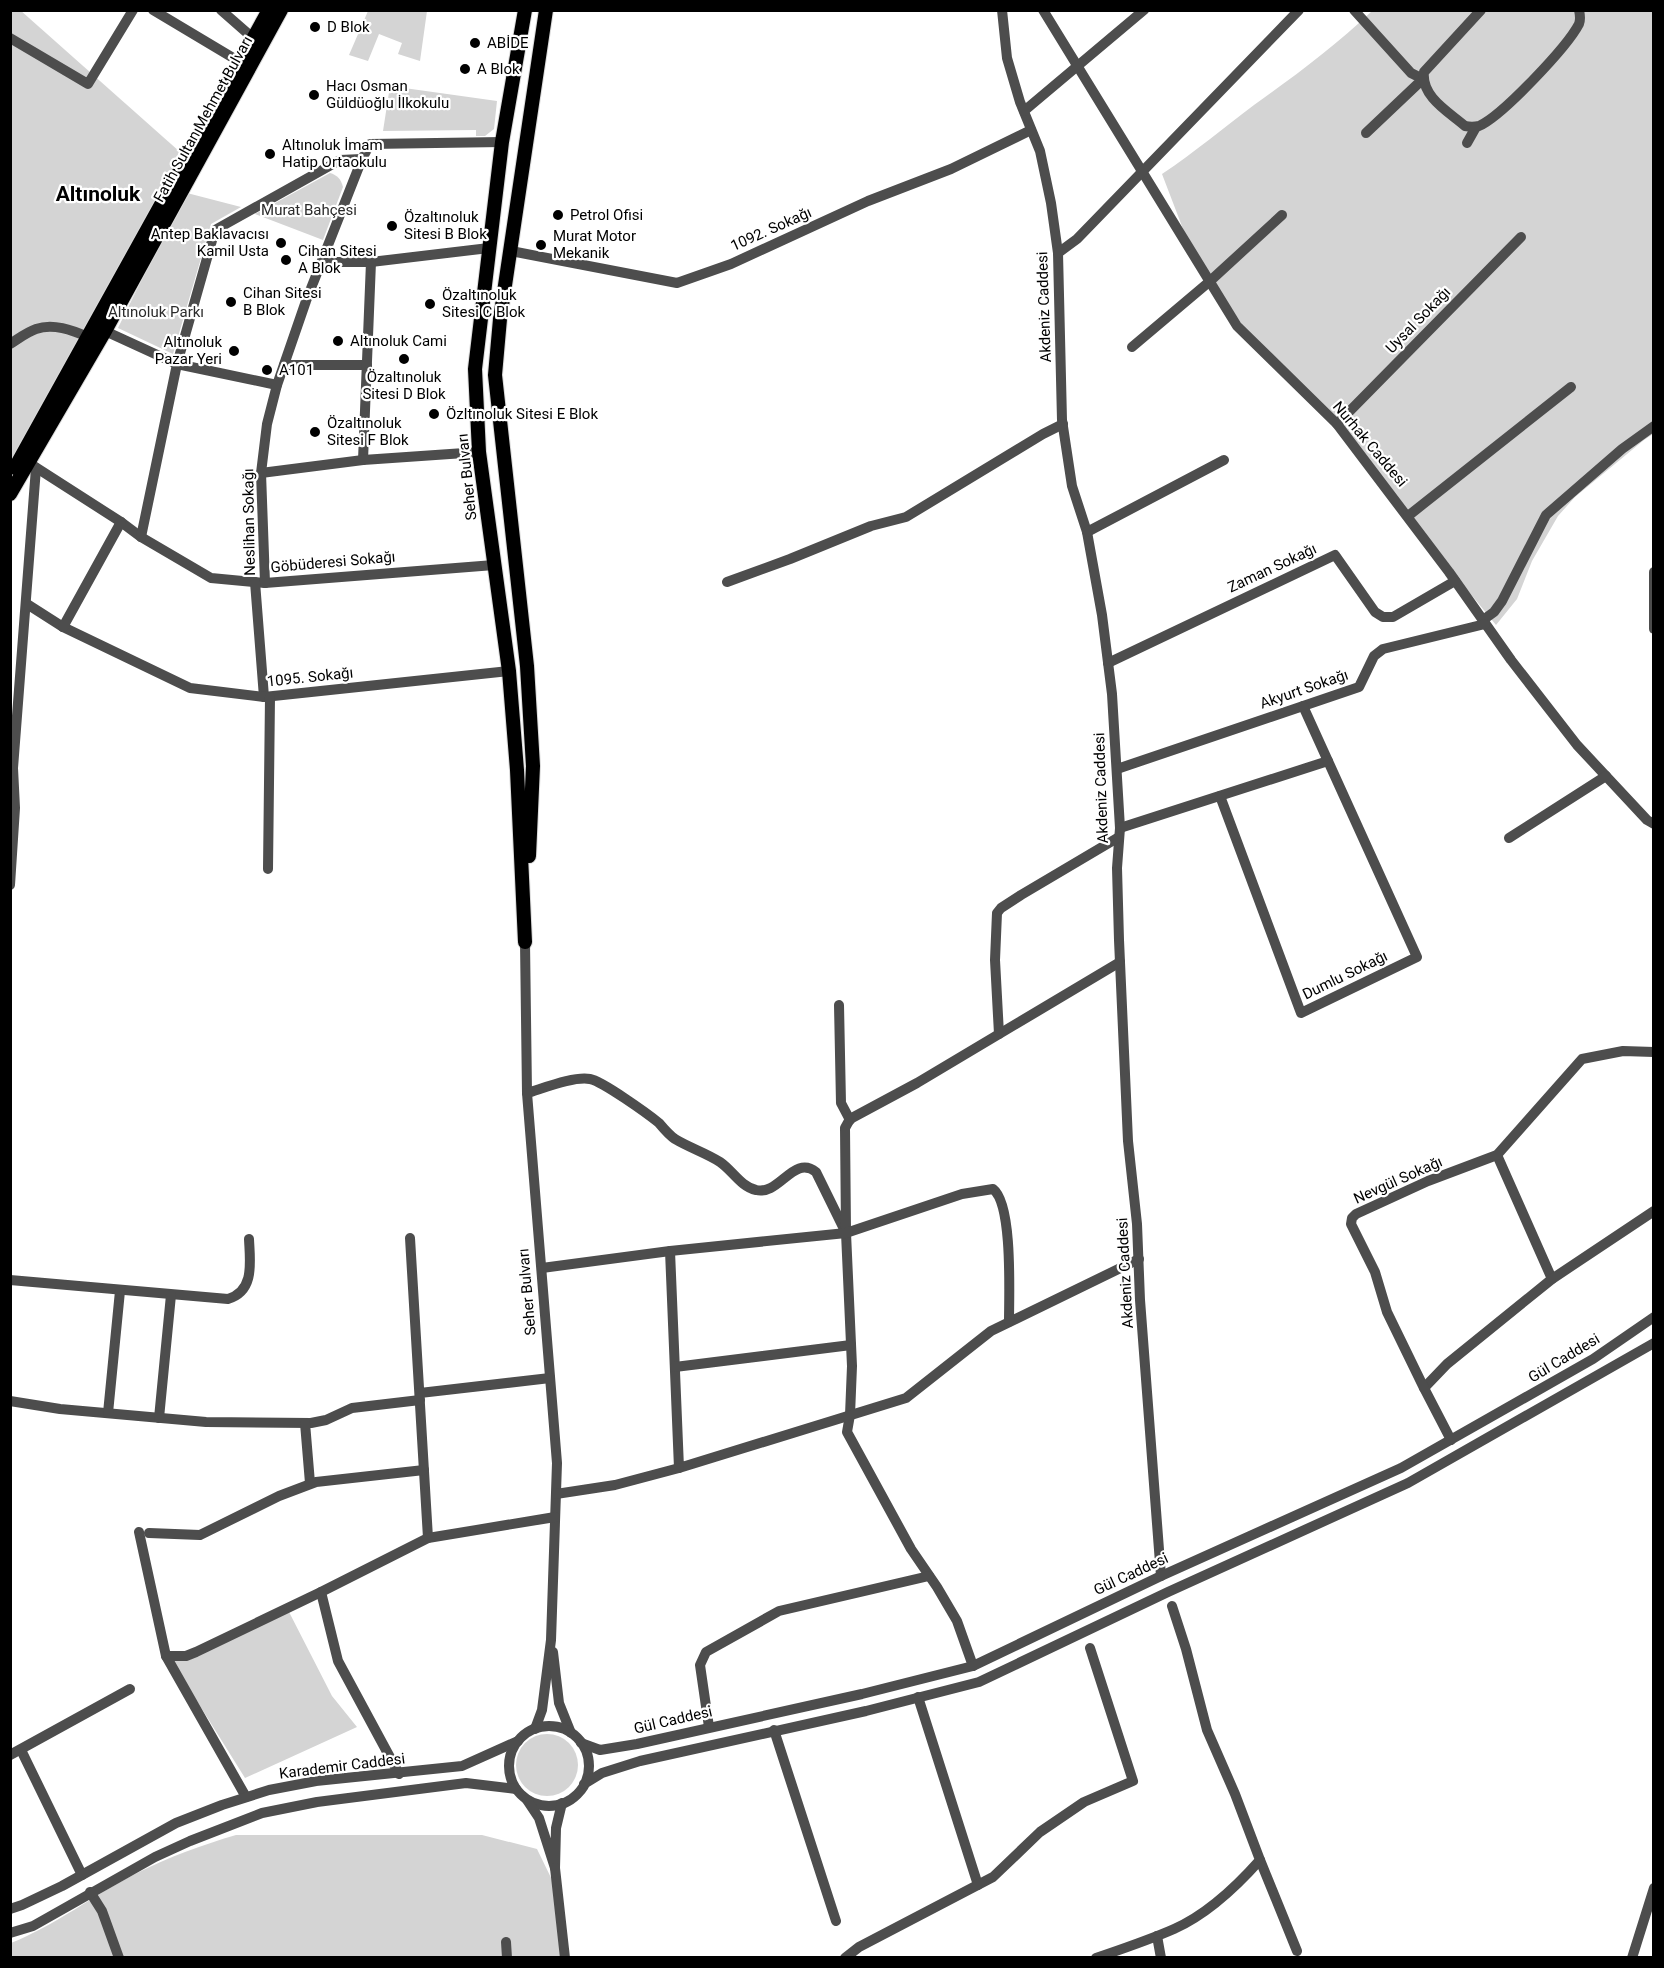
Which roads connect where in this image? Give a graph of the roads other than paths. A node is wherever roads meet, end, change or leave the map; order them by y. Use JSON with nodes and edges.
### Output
{"nodes":[{"id":1,"x":133,"y":10,"type":"edge"},
{"id":2,"x":153,"y":10,"type":"edge"},
{"id":3,"x":221,"y":10,"type":"edge"},
{"id":4,"x":269,"y":10,"type":"edge"},
{"id":5,"x":281,"y":10,"type":"edge"},
{"id":6,"x":525,"y":10,"type":"edge"},
{"id":7,"x":546,"y":10,"type":"edge"},
{"id":8,"x":1002,"y":10,"type":"edge"},
{"id":9,"x":1043,"y":10,"type":"edge"},
{"id":10,"x":1144,"y":10,"type":"edge"},
{"id":11,"x":1299,"y":10,"type":"edge"},
{"id":12,"x":1354,"y":10,"type":"edge"},
{"id":13,"x":1481,"y":10,"type":"edge"},
{"id":14,"x":1579,"y":10,"type":"edge"},
{"id":15,"x":10,"y":38,"type":"edge"},
{"id":16,"x":254,"y":39,"type":"junction"},
{"id":17,"x":240,"y":62,"type":"junction"},
{"id":18,"x":1078,"y":67,"type":"junction"},
{"id":19,"x":1423,"y":79,"type":"junction"},
{"id":20,"x":1024,"y":111,"type":"junction"},
{"id":21,"x":1476,"y":127,"type":"junction"},
{"id":22,"x":1031,"y":130,"type":"junction"},
{"id":23,"x":1366,"y":133,"type":"dead end"},
{"id":24,"x":502,"y":142,"type":"junction"},
{"id":25,"x":1467,"y":143,"type":"dead end"},
{"id":26,"x":362,"y":159,"type":"junction"},
{"id":27,"x":1142,"y":173,"type":"junction"},
{"id":28,"x":1282,"y":215,"type":"dead end"},
{"id":29,"x":1521,"y":237,"type":"dead end"},
{"id":30,"x":489,"y":248,"type":"junction"},
{"id":31,"x":511,"y":251,"type":"junction"},
{"id":32,"x":1058,"y":253,"type":"junction"},
{"id":33,"x":322,"y":262,"type":"junction"},
{"id":34,"x":371,"y":262,"type":"junction"},
{"id":35,"x":1209,"y":282,"type":"junction"},
{"id":36,"x":105,"y":331,"type":"junction"},
{"id":37,"x":88,"y":337,"type":"junction"},
{"id":38,"x":10,"y":344,"type":"edge"},
{"id":39,"x":1132,"y":347,"type":"dead end"},
{"id":40,"x":177,"y":364,"type":"junction"},
{"id":41,"x":284,"y":365,"type":"junction"},
{"id":42,"x":367,"y":365,"type":"junction"},
{"id":43,"x":277,"y":385,"type":"junction"},
{"id":44,"x":1570,"y":387,"type":"dead end"},
{"id":45,"x":1063,"y":424,"type":"junction"},
{"id":46,"x":1337,"y":424,"type":"junction"},
{"id":47,"x":1653,"y":426,"type":"edge"},
{"id":48,"x":479,"y":452,"type":"junction"},
{"id":49,"x":363,"y":460,"type":"junction"},
{"id":50,"x":1224,"y":460,"type":"dead end"},
{"id":51,"x":33,"y":465,"type":"junction"},
{"id":52,"x":261,"y":473,"type":"junction"},
{"id":53,"x":10,"y":476,"type":"edge"},
{"id":54,"x":10,"y":494,"type":"edge"},
{"id":55,"x":1408,"y":516,"type":"junction"},
{"id":56,"x":121,"y":522,"type":"junction"},
{"id":57,"x":1087,"y":532,"type":"junction"},
{"id":58,"x":141,"y":537,"type":"junction"},
{"id":59,"x":494,"y":565,"type":"junction"},
{"id":60,"x":1653,"y":572,"type":"edge"},
{"id":61,"x":1455,"y":581,"type":"junction"},
{"id":62,"x":727,"y":582,"type":"dead end"},
{"id":63,"x":260,"y":583,"type":"junction"},
{"id":64,"x":27,"y":604,"type":"junction"},
{"id":65,"x":1484,"y":622,"type":"junction"},
{"id":66,"x":63,"y":627,"type":"junction"},
{"id":67,"x":1653,"y":629,"type":"edge"},
{"id":68,"x":1108,"y":663,"type":"junction"},
{"id":69,"x":509,"y":671,"type":"junction"},
{"id":70,"x":267,"y":697,"type":"junction"},
{"id":71,"x":1303,"y":706,"type":"junction"},
{"id":72,"x":1328,"y":761,"type":"junction"},
{"id":73,"x":1117,"y":769,"type":"junction"},
{"id":74,"x":1606,"y":776,"type":"junction"},
{"id":75,"x":1220,"y":796,"type":"junction"},
{"id":76,"x":1653,"y":824,"type":"edge"},
{"id":77,"x":1119,"y":832,"type":"junction"},
{"id":78,"x":1509,"y":838,"type":"dead end"},
{"id":79,"x":267,"y":869,"type":"dead end"},
{"id":80,"x":10,"y":885,"type":"edge"},
{"id":81,"x":525,"y":942,"type":"junction"},
{"id":82,"x":1120,"y":962,"type":"junction"},
{"id":83,"x":838,"y":1005,"type":"dead end"},
{"id":84,"x":999,"y":1034,"type":"junction"},
{"id":85,"x":1653,"y":1052,"type":"edge"},
{"id":86,"x":527,"y":1093,"type":"junction"},
{"id":87,"x":850,"y":1120,"type":"junction"},
{"id":88,"x":1497,"y":1155,"type":"junction"},
{"id":89,"x":1653,"y":1211,"type":"edge"},
{"id":90,"x":846,"y":1233,"type":"junction"},
{"id":91,"x":410,"y":1238,"type":"dead end"},
{"id":92,"x":249,"y":1239,"type":"dead end"},
{"id":93,"x":670,"y":1251,"type":"junction"},
{"id":94,"x":1139,"y":1259,"type":"junction"},
{"id":95,"x":542,"y":1268,"type":"junction"},
{"id":96,"x":1552,"y":1279,"type":"junction"},
{"id":97,"x":10,"y":1281,"type":"edge"},
{"id":98,"x":120,"y":1291,"type":"junction"},
{"id":99,"x":171,"y":1295,"type":"junction"},
{"id":100,"x":1653,"y":1317,"type":"edge"},
{"id":101,"x":1010,"y":1322,"type":"junction"},
{"id":102,"x":1653,"y":1343,"type":"edge"},
{"id":103,"x":851,"y":1345,"type":"junction"},
{"id":104,"x":675,"y":1367,"type":"junction"},
{"id":105,"x":550,"y":1378,"type":"junction"},
{"id":106,"x":1424,"y":1388,"type":"junction"},
{"id":107,"x":420,"y":1396,"type":"junction"},
{"id":108,"x":10,"y":1401,"type":"edge"},
{"id":109,"x":108,"y":1413,"type":"junction"},
{"id":110,"x":850,"y":1415,"type":"junction"},
{"id":111,"x":159,"y":1418,"type":"junction"},
{"id":112,"x":305,"y":1423,"type":"junction"},
{"id":113,"x":1450,"y":1440,"type":"junction"},
{"id":114,"x":679,"y":1468,"type":"junction"},
{"id":115,"x":424,"y":1470,"type":"junction"},
{"id":116,"x":310,"y":1484,"type":"junction"},
{"id":117,"x":556,"y":1494,"type":"junction"},
{"id":118,"x":555,"y":1517,"type":"junction"},
{"id":119,"x":428,"y":1538,"type":"junction"},
{"id":120,"x":929,"y":1576,"type":"junction"},
{"id":121,"x":1161,"y":1576,"type":"junction"},
{"id":122,"x":321,"y":1592,"type":"junction"},
{"id":123,"x":1172,"y":1605,"type":"dead end"},
{"id":124,"x":551,"y":1640,"type":"junction"},
{"id":125,"x":1090,"y":1648,"type":"dead end"},
{"id":126,"x":165,"y":1656,"type":"junction"},
{"id":127,"x":973,"y":1666,"type":"junction"},
{"id":128,"x":130,"y":1689,"type":"dead end"},
{"id":129,"x":918,"y":1697,"type":"junction"},
{"id":130,"x":709,"y":1727,"type":"junction"},
{"id":131,"x":535,"y":1728,"type":"junction"},
{"id":132,"x":774,"y":1730,"type":"junction"},
{"id":133,"x":571,"y":1732,"type":"junction"},
{"id":134,"x":518,"y":1741,"type":"junction"},
{"id":135,"x":581,"y":1743,"type":"junction"},
{"id":136,"x":21,"y":1750,"type":"junction"},
{"id":137,"x":10,"y":1755,"type":"edge"},
{"id":138,"x":399,"y":1774,"type":"junction"},
{"id":139,"x":584,"y":1784,"type":"junction"},
{"id":140,"x":516,"y":1789,"type":"junction"},
{"id":141,"x":246,"y":1797,"type":"junction"},
{"id":142,"x":527,"y":1799,"type":"junction"},
{"id":143,"x":562,"y":1803,"type":"junction"},
{"id":144,"x":1260,"y":1860,"type":"junction"},
{"id":145,"x":555,"y":1868,"type":"junction"},
{"id":146,"x":82,"y":1875,"type":"junction"},
{"id":147,"x":978,"y":1885,"type":"junction"},
{"id":148,"x":1653,"y":1888,"type":"edge"},
{"id":149,"x":90,"y":1892,"type":"junction"},
{"id":150,"x":10,"y":1909,"type":"edge"},
{"id":151,"x":836,"y":1922,"type":"dead end"},
{"id":152,"x":10,"y":1933,"type":"edge"},
{"id":153,"x":1157,"y":1936,"type":"junction"},
{"id":154,"x":506,"y":1942,"type":"dead end"},
{"id":155,"x":1297,"y":1951,"type":"dead end"},
{"id":156,"x":119,"y":1958,"type":"edge"},
{"id":157,"x":507,"y":1958,"type":"edge"},
{"id":158,"x":565,"y":1958,"type":"edge"},
{"id":159,"x":845,"y":1958,"type":"edge"},
{"id":160,"x":1096,"y":1958,"type":"edge"},
{"id":161,"x":1161,"y":1958,"type":"edge"},
{"id":162,"x":1632,"y":1958,"type":"edge"}],
"edges":[{"from":1,"to":15,"type":"street"},
{"from":2,"to":17,"type":"street"},
{"from":3,"to":16,"type":"street"},
{"from":4,"to":16,"type":"main road","name":"Fatih Sultan Mehmet Bulvarı"},
{"from":5,"to":36,"type":"main road","name":"Fatih Sultan Mehmet Bulvarı"},
{"from":6,"to":24,"type":"main road","name":"Seher Bulvarı"},
{"from":7,"to":31,"type":"main road","name":"Seher Bulvarı"},
{"from":8,"to":20,"type":"street","name":"Akdeniz Caddesi"},
{"from":9,"to":18,"type":"street","name":"Nurhak Caddesi"},
{"from":10,"to":18,"type":"street"},
{"from":11,"to":27,"type":"street"},
{"from":12,"to":19,"type":"street"},
{"from":13,"to":19,"type":"street"},
{"from":14,"to":21,"type":"street"},
{"from":16,"to":17,"type":"main road","name":"Fatih Sultan Mehmet Bulvarı"},
{"from":17,"to":37,"type":"main road","name":"Fatih Sultan Mehmet Bulvarı"},
{"from":18,"to":20,"type":"street"},
{"from":18,"to":27,"type":"street","name":"Nurhak Caddesi"},
{"from":19,"to":21,"type":"street"},
{"from":19,"to":23,"type":"street"},
{"from":20,"to":22,"type":"street","name":"Akdeniz Caddesi"},
{"from":21,"to":25,"type":"street"},
{"from":22,"to":31,"type":"street","name":"1092. Sokağı"},
{"from":22,"to":32,"type":"street","name":"Akdeniz Caddesi"},
{"from":24,"to":26,"type":"street"},
{"from":24,"to":30,"type":"main road","name":"Seher Bulvarı"},
{"from":26,"to":33,"type":"street","name":"Neslihan Sokağı"},
{"from":26,"to":40,"type":"street"},
{"from":27,"to":32,"type":"street"},
{"from":27,"to":35,"type":"street","name":"Nurhak Caddesi"},
{"from":28,"to":35,"type":"street"},
{"from":29,"to":46,"type":"street","name":"Uysal Sokağı"},
{"from":30,"to":34,"type":"street"},
{"from":30,"to":48,"type":"main road","name":"Seher Bulvarı"},
{"from":31,"to":81,"type":"main road","name":"Seher Bulvarı"},
{"from":32,"to":45,"type":"street","name":"Akdeniz Caddesi"},
{"from":33,"to":34,"type":"street"},
{"from":33,"to":41,"type":"street","name":"Neslihan Sokağı"},
{"from":34,"to":42,"type":"street"},
{"from":35,"to":39,"type":"street"},
{"from":35,"to":46,"type":"street","name":"Nurhak Caddesi"},
{"from":36,"to":40,"type":"street"},
{"from":36,"to":51,"type":"main road","name":"Fatih Sultan Mehmet Bulvarı"},
{"from":37,"to":38,"type":"street"},
{"from":37,"to":53,"type":"main road","name":"Fatih Sultan Mehmet Bulvarı"},
{"from":40,"to":43,"type":"street"},
{"from":40,"to":58,"type":"street"},
{"from":41,"to":42,"type":"street"},
{"from":41,"to":43,"type":"street","name":"Neslihan Sokağı"},
{"from":42,"to":49,"type":"street"},
{"from":43,"to":52,"type":"street","name":"Neslihan Sokağı"},
{"from":44,"to":55,"type":"street"},
{"from":45,"to":57,"type":"street","name":"Akdeniz Caddesi"},
{"from":45,"to":62,"type":"street"},
{"from":46,"to":55,"type":"street","name":"Nurhak Caddesi"},
{"from":47,"to":65,"type":"street"},
{"from":48,"to":49,"type":"street"},
{"from":48,"to":59,"type":"main road","name":"Seher Bulvarı"},
{"from":49,"to":52,"type":"street"},
{"from":50,"to":57,"type":"street"},
{"from":51,"to":54,"type":"main road","name":"Fatih Sultan Mehmet Bulvarı"},
{"from":51,"to":56,"type":"street","name":"Göbüderesi Sokağı"},
{"from":51,"to":64,"type":"street"},
{"from":52,"to":63,"type":"street","name":"Neslihan Sokağı"},
{"from":55,"to":61,"type":"street","name":"Nurhak Caddesi"},
{"from":56,"to":58,"type":"street","name":"Göbüderesi Sokağı"},
{"from":56,"to":66,"type":"street"},
{"from":57,"to":68,"type":"street","name":"Akdeniz Caddesi"},
{"from":58,"to":63,"type":"street","name":"Göbüderesi Sokağı"},
{"from":59,"to":63,"type":"street","name":"Göbüderesi Sokağı"},
{"from":59,"to":69,"type":"main road","name":"Seher Bulvarı"},
{"from":60,"to":67,"type":"street"},
{"from":61,"to":65,"type":"street","name":"Nurhak Caddesi"},
{"from":61,"to":68,"type":"street","name":"Zaman Sokağı"},
{"from":63,"to":70,"type":"street","name":"Neslihan Sokağı"},
{"from":64,"to":66,"type":"street","name":"1095. Sokağı"},
{"from":64,"to":80,"type":"street"},
{"from":65,"to":71,"type":"street","name":"Akyurt Sokağı"},
{"from":65,"to":74,"type":"street","name":"Nurhak Caddesi"},
{"from":66,"to":70,"type":"street","name":"1095. Sokağı"},
{"from":68,"to":73,"type":"street","name":"Akdeniz Caddesi"},
{"from":69,"to":70,"type":"street","name":"1095. Sokağı"},
{"from":69,"to":81,"type":"main road","name":"Seher Bulvarı"},
{"from":70,"to":79,"type":"street","name":"Neslihan Sokağı"},
{"from":71,"to":72,"type":"street","name":"Dumlu Sokağı"},
{"from":71,"to":73,"type":"street","name":"Akyurt Sokağı"},
{"from":72,"to":75,"type":"street"},
{"from":72,"to":75,"type":"street","name":"Dumlu Sokağı"},
{"from":73,"to":77,"type":"street","name":"Akdeniz Caddesi"},
{"from":74,"to":76,"type":"street","name":"Nurhak Caddesi"},
{"from":74,"to":78,"type":"street"},
{"from":75,"to":77,"type":"street"},
{"from":77,"to":82,"type":"street","name":"Akdeniz Caddesi"},
{"from":77,"to":84,"type":"street"},
{"from":81,"to":86,"type":"street","name":"Seher Bulvarı"},
{"from":82,"to":84,"type":"street"},
{"from":82,"to":94,"type":"street","name":"Akdeniz Caddesi"},
{"from":83,"to":87,"type":"street"},
{"from":84,"to":87,"type":"street"},
{"from":85,"to":88,"type":"street","name":"Nevgül Sokağı"},
{"from":86,"to":90,"type":"street"},
{"from":86,"to":95,"type":"street","name":"Seher Bulvarı"},
{"from":87,"to":90,"type":"street"},
{"from":88,"to":96,"type":"street"},
{"from":88,"to":106,"type":"street","name":"Nevgül Sokağı"},
{"from":89,"to":96,"type":"street"},
{"from":90,"to":93,"type":"street"},
{"from":90,"to":101,"type":"street"},
{"from":90,"to":103,"type":"street"},
{"from":91,"to":107,"type":"street"},
{"from":92,"to":99,"type":"street"},
{"from":93,"to":95,"type":"street"},
{"from":93,"to":104,"type":"street"},
{"from":94,"to":101,"type":"street"},
{"from":94,"to":121,"type":"street","name":"Akdeniz Caddesi"},
{"from":95,"to":105,"type":"street","name":"Seher Bulvarı"},
{"from":96,"to":106,"type":"street"},
{"from":97,"to":98,"type":"street"},
{"from":98,"to":99,"type":"street"},
{"from":98,"to":109,"type":"street"},
{"from":99,"to":111,"type":"street"},
{"from":100,"to":113,"type":"street","name":"Gül Caddesi"},
{"from":101,"to":110,"type":"street"},
{"from":102,"to":129,"type":"street","name":"Gül Caddesi"},
{"from":103,"to":104,"type":"street"},
{"from":103,"to":110,"type":"street"},
{"from":104,"to":114,"type":"street"},
{"from":105,"to":107,"type":"street"},
{"from":105,"to":117,"type":"street","name":"Seher Bulvarı"},
{"from":106,"to":113,"type":"street","name":"Nevgül Sokağı"},
{"from":107,"to":112,"type":"street"},
{"from":107,"to":115,"type":"street"},
{"from":108,"to":109,"type":"street"},
{"from":109,"to":111,"type":"street"},
{"from":110,"to":114,"type":"street"},
{"from":110,"to":120,"type":"street"},
{"from":111,"to":112,"type":"street"},
{"from":112,"to":116,"type":"street"},
{"from":113,"to":121,"type":"street","name":"Gül Caddesi"},
{"from":114,"to":117,"type":"street"},
{"from":115,"to":116,"type":"street"},
{"from":115,"to":119,"type":"street"},
{"from":116,"to":126,"type":"street"},
{"from":117,"to":118,"type":"street","name":"Seher Bulvarı"},
{"from":118,"to":119,"type":"street"},
{"from":118,"to":124,"type":"street","name":"Seher Bulvarı"},
{"from":119,"to":122,"type":"street"},
{"from":120,"to":127,"type":"street"},
{"from":120,"to":130,"type":"street"},
{"from":121,"to":127,"type":"street","name":"Gül Caddesi"},
{"from":122,"to":126,"type":"street"},
{"from":122,"to":138,"type":"street"},
{"from":123,"to":144,"type":"street"},
{"from":124,"to":131,"type":"street","name":"Seher Bulvarı"},
{"from":124,"to":133,"type":"street","name":"Seher Bulvarı"},
{"from":125,"to":147,"type":"street"},
{"from":126,"to":141,"type":"street"},
{"from":127,"to":130,"type":"street","name":"Gül Caddesi"},
{"from":128,"to":136,"type":"street"},
{"from":129,"to":132,"type":"street","name":"Gül Caddesi"},
{"from":129,"to":147,"type":"street"},
{"from":130,"to":135,"type":"street","name":"Gül Caddesi"},
{"from":131,"to":133,"type":"street"},
{"from":131,"to":134,"type":"street"},
{"from":132,"to":139,"type":"street","name":"Gül Caddesi"},
{"from":132,"to":151,"type":"street"},
{"from":133,"to":135,"type":"street"},
{"from":134,"to":138,"type":"street","name":"Karademir Caddesi"},
{"from":134,"to":140,"type":"street"},
{"from":135,"to":139,"type":"street"},
{"from":136,"to":137,"type":"street"},
{"from":136,"to":146,"type":"street"},
{"from":138,"to":141,"type":"street","name":"Karademir Caddesi"},
{"from":139,"to":143,"type":"street"},
{"from":140,"to":142,"type":"street"},
{"from":140,"to":149,"type":"street","name":"Karademir Caddesi"},
{"from":141,"to":146,"type":"street","name":"Karademir Caddesi"},
{"from":142,"to":143,"type":"street"},
{"from":142,"to":145,"type":"street"},
{"from":143,"to":145,"type":"street"},
{"from":144,"to":153,"type":"street"},
{"from":144,"to":155,"type":"street"},
{"from":145,"to":158,"type":"street"},
{"from":146,"to":150,"type":"street","name":"Karademir Caddesi"},
{"from":147,"to":159,"type":"street"},
{"from":148,"to":162,"type":"street"},
{"from":149,"to":152,"type":"street","name":"Karademir Caddesi"},
{"from":149,"to":156,"type":"street"},
{"from":153,"to":160,"type":"street"},
{"from":153,"to":161,"type":"street"},
{"from":154,"to":157,"type":"street"}]}
